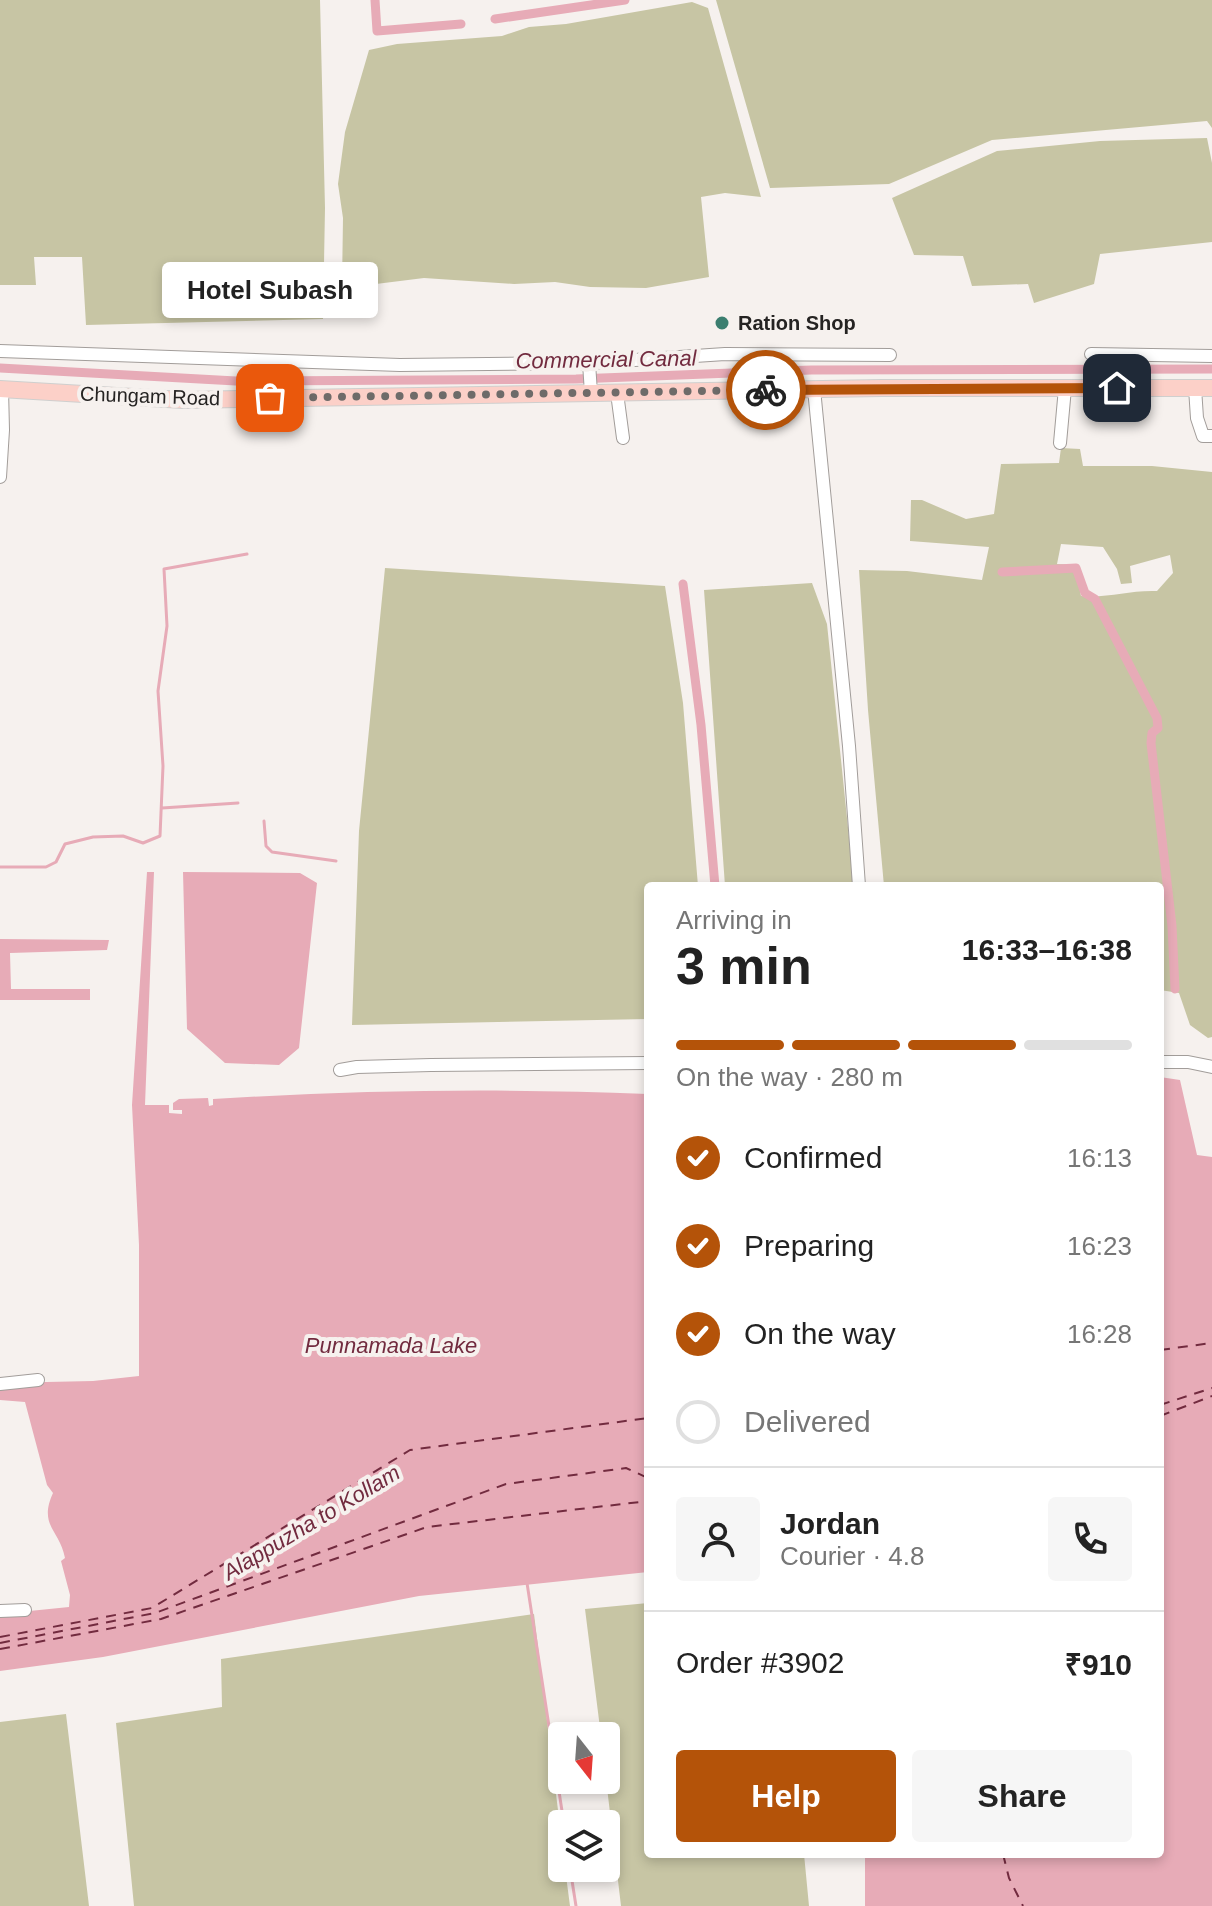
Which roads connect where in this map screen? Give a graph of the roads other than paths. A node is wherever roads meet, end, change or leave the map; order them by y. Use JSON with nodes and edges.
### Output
{"nodes":[{"id":1,"x":0,"y":351,"type":"edge"},
{"id":2,"x":1091,"y":354,"type":"dead end"},
{"id":3,"x":890,"y":355,"type":"dead end"},
{"id":4,"x":1212,"y":356,"type":"edge"},
{"id":5,"x":589,"y":365,"type":"junction"},
{"id":6,"x":1065,"y":388,"type":"junction"},
{"id":7,"x":1204,"y":388,"type":"edge"},
{"id":8,"x":1,"y":389,"type":"edge"},
{"id":9,"x":814,"y":389,"type":"junction"},
{"id":10,"x":590,"y":390,"type":"junction"},
{"id":11,"x":617,"y":393,"type":"junction"},
{"id":12,"x":1212,"y":436,"type":"edge"},
{"id":13,"x":623,"y":438,"type":"dead end"},
{"id":14,"x":1060,"y":443,"type":"dead end"},
{"id":15,"x":0,"y":477,"type":"edge"},
{"id":16,"x":859,"y":882,"type":"edge"},
{"id":17,"x":1164,"y":1062,"type":"edge"},
{"id":18,"x":644,"y":1063,"type":"edge"},
{"id":19,"x":1212,"y":1067,"type":"edge"},
{"id":20,"x":340,"y":1070,"type":"dead end"},
{"id":21,"x":38,"y":1380,"type":"dead end"},
{"id":22,"x":0,"y":1384,"type":"edge"},
{"id":23,"x":25,"y":1610,"type":"dead end"},
{"id":24,"x":0,"y":1611,"type":"edge"}],
"edges":[{"from":1,"to":5,"type":"street"},
{"from":2,"to":4,"type":"street"},
{"from":3,"to":5,"type":"street"},
{"from":5,"to":10,"type":"street"},
{"from":6,"to":7,"type":"main road","name":"Chungam Road"},
{"from":6,"to":9,"type":"main road","name":"Chungam Road"},
{"from":6,"to":14,"type":"street"},
{"from":7,"to":12,"type":"street"},
{"from":8,"to":10,"type":"main road","name":"Chungam Road"},
{"from":8,"to":15,"type":"street"},
{"from":9,"to":11,"type":"main road","name":"Chungam Road"},
{"from":9,"to":16,"type":"street"},
{"from":10,"to":11,"type":"main road","name":"Chungam Road"},
{"from":11,"to":13,"type":"street"},
{"from":17,"to":19,"type":"street"},
{"from":18,"to":20,"type":"street"},
{"from":21,"to":22,"type":"street"},
{"from":23,"to":24,"type":"street"}]}
